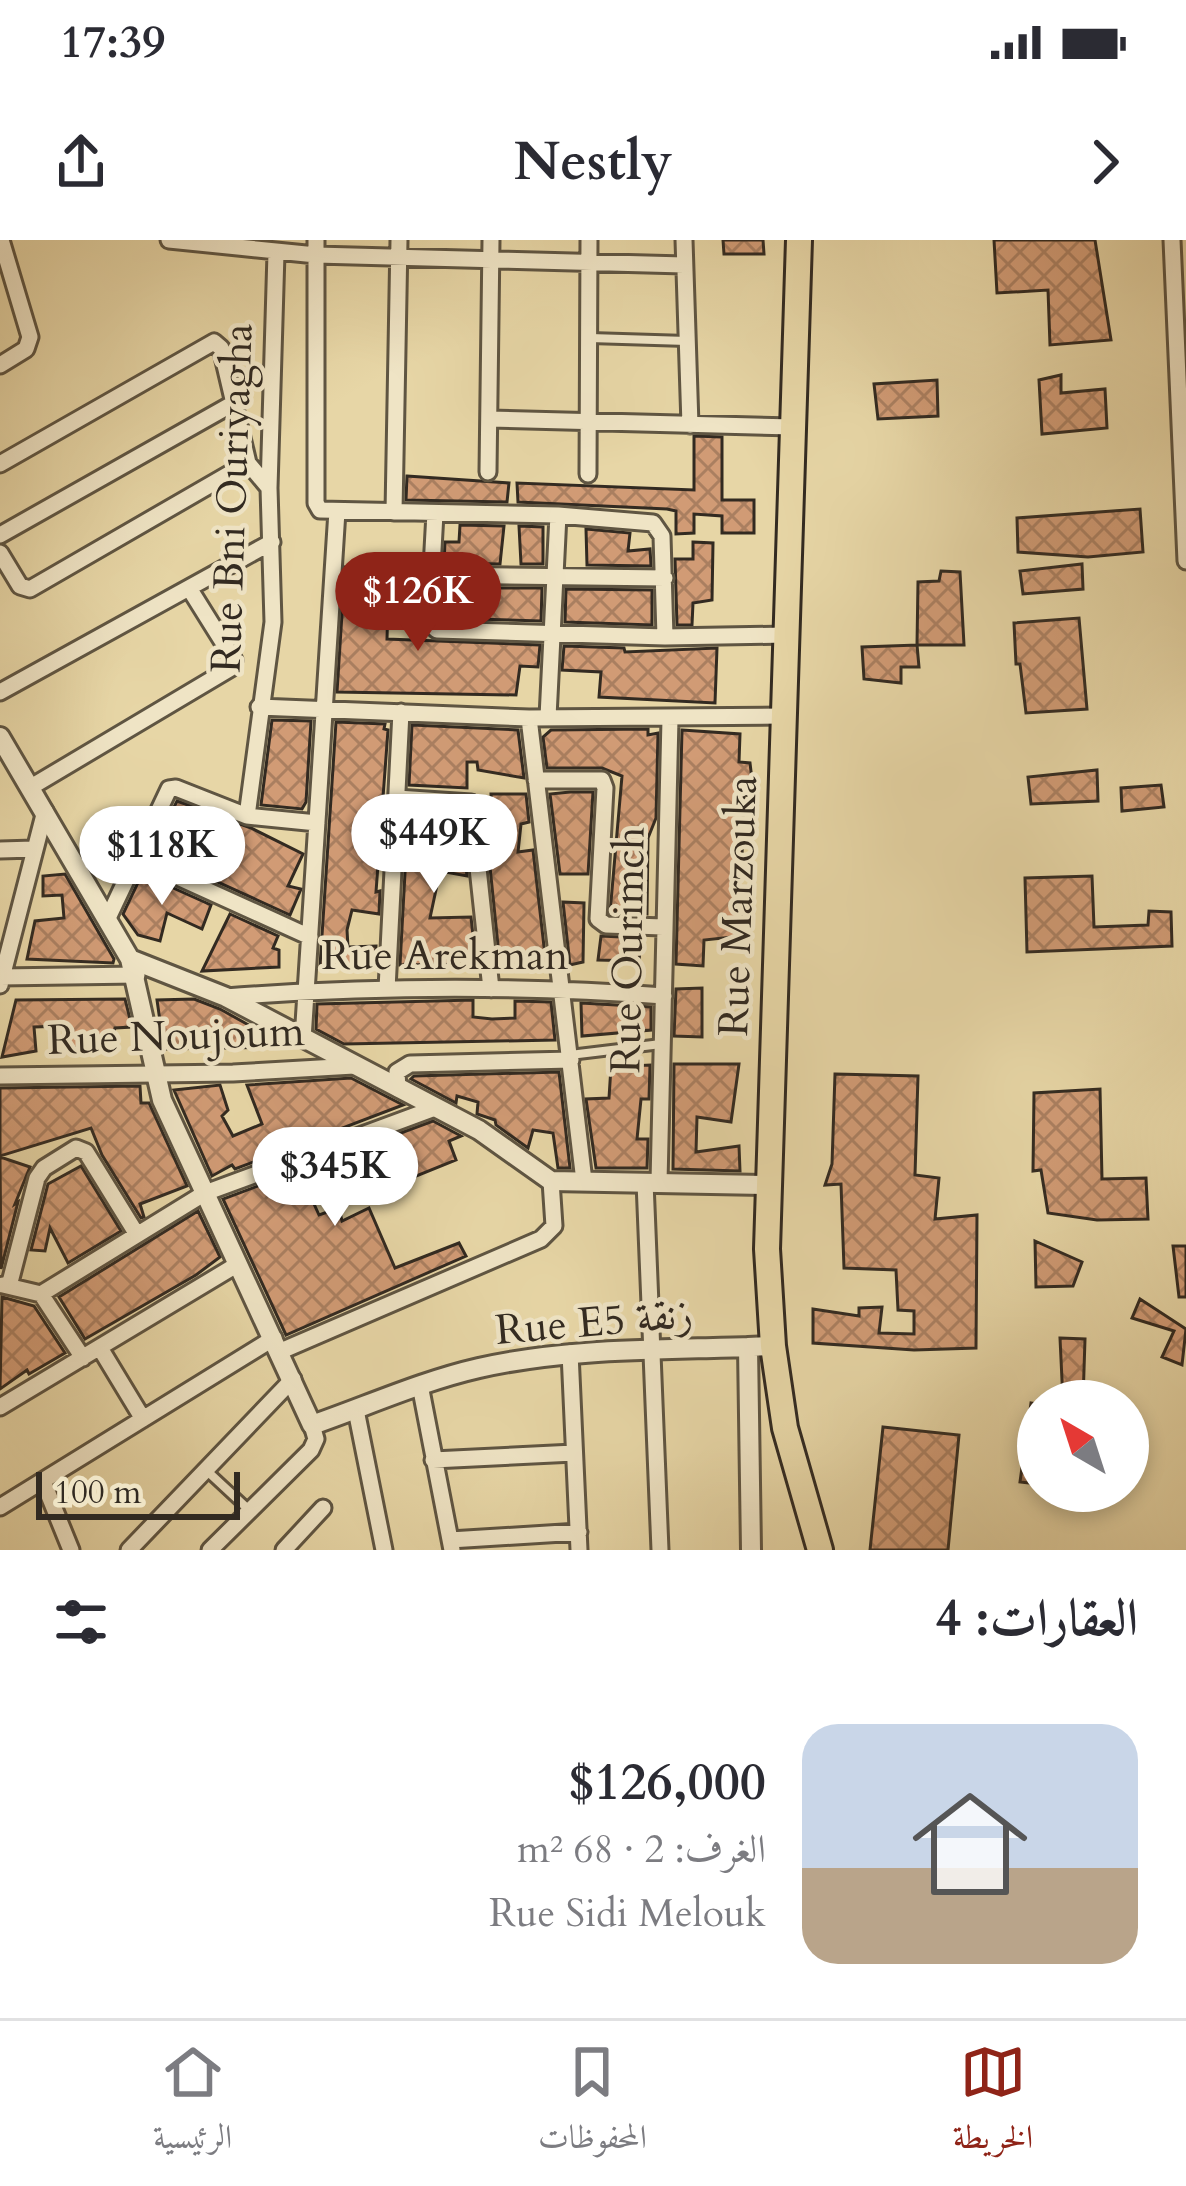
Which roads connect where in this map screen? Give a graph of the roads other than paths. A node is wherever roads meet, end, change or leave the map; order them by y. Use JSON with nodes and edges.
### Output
{"nodes":[{"id":1,"x":1,"y":240,"type":"edge"},
{"id":2,"x":400,"y":240,"type":"edge"},
{"id":3,"x":491,"y":240,"type":"edge"},
{"id":4,"x":589,"y":240,"type":"edge"},
{"id":5,"x":684,"y":240,"type":"edge"},
{"id":6,"x":799,"y":240,"type":"edge"},
{"id":7,"x":1172,"y":240,"type":"edge"},
{"id":8,"x":172,"y":241,"type":"edge"},
{"id":9,"x":219,"y":243,"type":"edge"},
{"id":10,"x":316,"y":248,"type":"edge"},
{"id":11,"x":276,"y":253,"type":"junction"},
{"id":12,"x":399,"y":259,"type":"junction"},
{"id":13,"x":490,"y":262,"type":"junction"},
{"id":14,"x":589,"y":264,"type":"junction"},
{"id":15,"x":684,"y":265,"type":"junction"},
{"id":16,"x":589,"y":338,"type":"junction"},
{"id":17,"x":686,"y":341,"type":"junction"},
{"id":18,"x":0,"y":365,"type":"edge"},
{"id":19,"x":234,"y":403,"type":"junction"},
{"id":20,"x":490,"y":419,"type":"junction"},
{"id":21,"x":588,"y":422,"type":"junction"},
{"id":22,"x":690,"y":425,"type":"junction"},
{"id":23,"x":794,"y":427,"type":"junction"},
{"id":24,"x":0,"y":464,"type":"edge"},
{"id":25,"x":248,"y":464,"type":"junction"},
{"id":26,"x":488,"y":472,"type":"dead end"},
{"id":27,"x":588,"y":474,"type":"dead end"},
{"id":28,"x":269,"y":488,"type":"junction"},
{"id":29,"x":331,"y":512,"type":"junction"},
{"id":30,"x":394,"y":512,"type":"junction"},
{"id":31,"x":435,"y":512,"type":"junction"},
{"id":32,"x":558,"y":515,"type":"junction"},
{"id":33,"x":0,"y":535,"type":"edge"},
{"id":34,"x":272,"y":542,"type":"junction"},
{"id":35,"x":0,"y":553,"type":"edge"},
{"id":36,"x":1186,"y":561,"type":"edge"},
{"id":37,"x":430,"y":574,"type":"junction"},
{"id":38,"x":554,"y":577,"type":"junction"},
{"id":39,"x":665,"y":578,"type":"junction"},
{"id":40,"x":189,"y":588,"type":"junction"},
{"id":41,"x":551,"y":634,"type":"junction"},
{"id":42,"x":786,"y":635,"type":"junction"},
{"id":43,"x":665,"y":637,"type":"junction"},
{"id":44,"x":0,"y":692,"type":"edge"},
{"id":45,"x":259,"y":707,"type":"junction"},
{"id":46,"x":325,"y":709,"type":"junction"},
{"id":47,"x":401,"y":712,"type":"junction"},
{"id":48,"x":782,"y":716,"type":"junction"},
{"id":49,"x":548,"y":717,"type":"junction"},
{"id":50,"x":530,"y":718,"type":"junction"},
{"id":51,"x":670,"y":719,"type":"junction"},
{"id":52,"x":0,"y":737,"type":"edge"},
{"id":53,"x":536,"y":780,"type":"junction"},
{"id":54,"x":32,"y":787,"type":"junction"},
{"id":55,"x":397,"y":798,"type":"junction"},
{"id":56,"x":45,"y":811,"type":"junction"},
{"id":57,"x":247,"y":816,"type":"junction"},
{"id":58,"x":317,"y":823,"type":"junction"},
{"id":59,"x":34,"y":849,"type":"junction"},
{"id":60,"x":0,"y":850,"type":"edge"},
{"id":61,"x":138,"y":860,"type":"junction"},
{"id":62,"x":108,"y":918,"type":"junction"},
{"id":63,"x":663,"y":927,"type":"junction"},
{"id":64,"x":310,"y":937,"type":"junction"},
{"id":65,"x":134,"y":967,"type":"junction"},
{"id":66,"x":1,"y":980,"type":"edge"},
{"id":67,"x":491,"y":988,"type":"junction"},
{"id":68,"x":561,"y":988,"type":"junction"},
{"id":69,"x":387,"y":989,"type":"junction"},
{"id":70,"x":307,"y":991,"type":"junction"},
{"id":71,"x":664,"y":996,"type":"junction"},
{"id":72,"x":226,"y":997,"type":"junction"},
{"id":73,"x":303,"y":1039,"type":"junction"},
{"id":74,"x":663,"y":1044,"type":"junction"},
{"id":75,"x":571,"y":1058,"type":"junction"},
{"id":76,"x":354,"y":1066,"type":"junction"},
{"id":77,"x":155,"y":1075,"type":"junction"},
{"id":78,"x":0,"y":1076,"type":"edge"},
{"id":79,"x":398,"y":1088,"type":"junction"},
{"id":80,"x":435,"y":1108,"type":"junction"},
{"id":81,"x":550,"y":1181,"type":"junction"},
{"id":82,"x":584,"y":1181,"type":"junction"},
{"id":83,"x":652,"y":1182,"type":"junction"},
{"id":84,"x":770,"y":1185,"type":"junction"},
{"id":85,"x":205,"y":1193,"type":"junction"},
{"id":86,"x":136,"y":1233,"type":"junction"},
{"id":87,"x":238,"y":1264,"type":"junction"},
{"id":88,"x":4,"y":1285,"type":"edge"},
{"id":89,"x":41,"y":1294,"type":"junction"},
{"id":90,"x":277,"y":1344,"type":"junction"},
{"id":91,"x":760,"y":1346,"type":"junction"},
{"id":92,"x":100,"y":1348,"type":"junction"},
{"id":93,"x":652,"y":1351,"type":"junction"},
{"id":94,"x":571,"y":1353,"type":"junction"},
{"id":95,"x":83,"y":1358,"type":"junction"},
{"id":96,"x":293,"y":1379,"type":"junction"},
{"id":97,"x":419,"y":1385,"type":"junction"},
{"id":98,"x":0,"y":1407,"type":"edge"},
{"id":99,"x":356,"y":1410,"type":"junction"},
{"id":100,"x":143,"y":1419,"type":"junction"},
{"id":101,"x":314,"y":1432,"type":"junction"},
{"id":102,"x":574,"y":1453,"type":"junction"},
{"id":103,"x":433,"y":1460,"type":"junction"},
{"id":104,"x":206,"y":1470,"type":"junction"},
{"id":105,"x":43,"y":1481,"type":"junction"},
{"id":106,"x":0,"y":1508,"type":"edge"},
{"id":107,"x":323,"y":1508,"type":"dead end"},
{"id":108,"x":249,"y":1510,"type":"junction"},
{"id":109,"x":579,"y":1541,"type":"edge"},
{"id":110,"x":451,"y":1545,"type":"edge"},
{"id":111,"x":294,"y":1546,"type":"edge"},
{"id":112,"x":71,"y":1550,"type":"edge"},
{"id":113,"x":129,"y":1550,"type":"edge"},
{"id":114,"x":210,"y":1550,"type":"edge"},
{"id":115,"x":384,"y":1550,"type":"edge"},
{"id":116,"x":660,"y":1550,"type":"edge"},
{"id":117,"x":752,"y":1550,"type":"edge"},
{"id":118,"x":820,"y":1550,"type":"edge"}],
"edges":[{"from":1,"to":18,"type":"street"},
{"from":2,"to":12,"type":"street"},
{"from":3,"to":13,"type":"street"},
{"from":4,"to":14,"type":"street"},
{"from":5,"to":15,"type":"street"},
{"from":6,"to":23,"type":"main road","name":"Rue Marzouka"},
{"from":7,"to":36,"type":"street"},
{"from":8,"to":9,"type":"street"},
{"from":9,"to":11,"type":"street"},
{"from":10,"to":11,"type":"street"},
{"from":10,"to":12,"type":"street"},
{"from":10,"to":29,"type":"street"},
{"from":11,"to":28,"type":"street","name":"Rue Bni Ouriyagha"},
{"from":12,"to":13,"type":"street"},
{"from":12,"to":30,"type":"street"},
{"from":13,"to":14,"type":"street"},
{"from":13,"to":20,"type":"street"},
{"from":14,"to":15,"type":"street"},
{"from":14,"to":16,"type":"street"},
{"from":15,"to":17,"type":"street"},
{"from":16,"to":17,"type":"lane"},
{"from":16,"to":21,"type":"street"},
{"from":17,"to":22,"type":"street"},
{"from":19,"to":24,"type":"street"},
{"from":19,"to":25,"type":"street"},
{"from":19,"to":33,"type":"street"},
{"from":20,"to":21,"type":"street"},
{"from":20,"to":26,"type":"street"},
{"from":21,"to":22,"type":"street"},
{"from":21,"to":27,"type":"street"},
{"from":22,"to":23,"type":"street"},
{"from":23,"to":42,"type":"main road","name":"Rue Marzouka"},
{"from":25,"to":28,"type":"street"},
{"from":25,"to":35,"type":"street"},
{"from":28,"to":34,"type":"street","name":"Rue Bni Ouriyagha"},
{"from":29,"to":30,"type":"street"},
{"from":29,"to":46,"type":"street"},
{"from":30,"to":31,"type":"street"},
{"from":31,"to":32,"type":"street"},
{"from":31,"to":37,"type":"street"},
{"from":32,"to":38,"type":"street"},
{"from":32,"to":39,"type":"street"},
{"from":34,"to":40,"type":"street"},
{"from":34,"to":45,"type":"street","name":"Rue Bni Ouriyagha"},
{"from":37,"to":38,"type":"street"},
{"from":37,"to":41,"type":"street"},
{"from":38,"to":39,"type":"street"},
{"from":38,"to":41,"type":"street"},
{"from":39,"to":43,"type":"street"},
{"from":40,"to":44,"type":"street"},
{"from":40,"to":54,"type":"street"},
{"from":41,"to":43,"type":"street"},
{"from":41,"to":49,"type":"street"},
{"from":42,"to":43,"type":"street"},
{"from":42,"to":48,"type":"main road","name":"Rue Marzouka"},
{"from":45,"to":46,"type":"street"},
{"from":45,"to":57,"type":"street","name":"Rue Bni Ouriyagha"},
{"from":46,"to":47,"type":"street"},
{"from":46,"to":58,"type":"street"},
{"from":47,"to":50,"type":"street"},
{"from":47,"to":55,"type":"street"},
{"from":48,"to":51,"type":"street"},
{"from":48,"to":84,"type":"main road","name":"Rue Marzouka"},
{"from":49,"to":50,"type":"street"},
{"from":49,"to":51,"type":"street"},
{"from":50,"to":53,"type":"street"},
{"from":51,"to":63,"type":"street","name":"Rue Ourimch"},
{"from":52,"to":54,"type":"street"},
{"from":53,"to":63,"type":"street"},
{"from":53,"to":68,"type":"street"},
{"from":54,"to":56,"type":"street"},
{"from":55,"to":67,"type":"street"},
{"from":55,"to":69,"type":"street"},
{"from":56,"to":59,"type":"street"},
{"from":56,"to":62,"type":"street"},
{"from":57,"to":58,"type":"street"},
{"from":57,"to":61,"type":"street"},
{"from":58,"to":64,"type":"street"},
{"from":59,"to":60,"type":"street"},
{"from":59,"to":66,"type":"street"},
{"from":61,"to":62,"type":"street"},
{"from":61,"to":64,"type":"street"},
{"from":62,"to":65,"type":"street"},
{"from":63,"to":71,"type":"street","name":"Rue Ourimch"},
{"from":64,"to":70,"type":"street"},
{"from":65,"to":66,"type":"street"},
{"from":65,"to":72,"type":"street"},
{"from":65,"to":77,"type":"street"},
{"from":67,"to":68,"type":"street","name":"Rue Arekman"},
{"from":67,"to":69,"type":"street","name":"Rue Arekman"},
{"from":68,"to":71,"type":"street","name":"Rue Arekman"},
{"from":68,"to":75,"type":"street"},
{"from":69,"to":70,"type":"street","name":"Rue Arekman"},
{"from":70,"to":72,"type":"street","name":"Rue Arekman"},
{"from":70,"to":73,"type":"street"},
{"from":71,"to":74,"type":"street","name":"Rue Ourimch"},
{"from":72,"to":73,"type":"street"},
{"from":73,"to":76,"type":"street"},
{"from":74,"to":75,"type":"lane"},
{"from":74,"to":83,"type":"street","name":"Rue Ourimch"},
{"from":75,"to":79,"type":"street"},
{"from":75,"to":82,"type":"street"},
{"from":76,"to":77,"type":"street","name":"Rue Noujoum"},
{"from":76,"to":79,"type":"street"},
{"from":77,"to":78,"type":"street","name":"Rue Noujoum"},
{"from":77,"to":85,"type":"street"},
{"from":79,"to":80,"type":"street"},
{"from":80,"to":81,"type":"street"},
{"from":80,"to":85,"type":"street"},
{"from":81,"to":82,"type":"street"},
{"from":81,"to":90,"type":"street"},
{"from":82,"to":83,"type":"street"},
{"from":83,"to":84,"type":"street"},
{"from":83,"to":93,"type":"street","name":"Rue Ourimch"},
{"from":84,"to":91,"type":"main road","name":"Rue Marzouka"},
{"from":85,"to":86,"type":"street"},
{"from":85,"to":87,"type":"street"},
{"from":86,"to":88,"type":"street"},
{"from":86,"to":89,"type":"street"},
{"from":87,"to":90,"type":"street"},
{"from":87,"to":92,"type":"street"},
{"from":88,"to":89,"type":"street"},
{"from":89,"to":95,"type":"street"},
{"from":90,"to":96,"type":"street"},
{"from":90,"to":100,"type":"street"},
{"from":91,"to":93,"type":"street","name":"Rue E5 زنقة"},
{"from":91,"to":117,"type":"street","name":"Rue Marzouka"},
{"from":91,"to":118,"type":"main road"},
{"from":92,"to":95,"type":"street"},
{"from":92,"to":100,"type":"street"},
{"from":93,"to":94,"type":"street","name":"Rue E5 زنقة"},
{"from":93,"to":116,"type":"street","name":"Rue Ourimch"},
{"from":94,"to":97,"type":"street","name":"Rue E5 زنقة"},
{"from":94,"to":102,"type":"street"},
{"from":95,"to":98,"type":"street"},
{"from":96,"to":101,"type":"street"},
{"from":96,"to":104,"type":"street"},
{"from":97,"to":99,"type":"street","name":"Rue E5 زنقة"},
{"from":97,"to":103,"type":"street"},
{"from":99,"to":101,"type":"street","name":"Rue E5 زنقة"},
{"from":99,"to":115,"type":"street"},
{"from":100,"to":105,"type":"street"},
{"from":101,"to":108,"type":"street"},
{"from":102,"to":103,"type":"street"},
{"from":102,"to":109,"type":"street"},
{"from":103,"to":110,"type":"street"},
{"from":104,"to":108,"type":"lane"},
{"from":104,"to":113,"type":"street"},
{"from":105,"to":106,"type":"street"},
{"from":105,"to":112,"type":"street"},
{"from":107,"to":111,"type":"street"},
{"from":108,"to":114,"type":"street"},
{"from":109,"to":110,"type":"street"}]}
